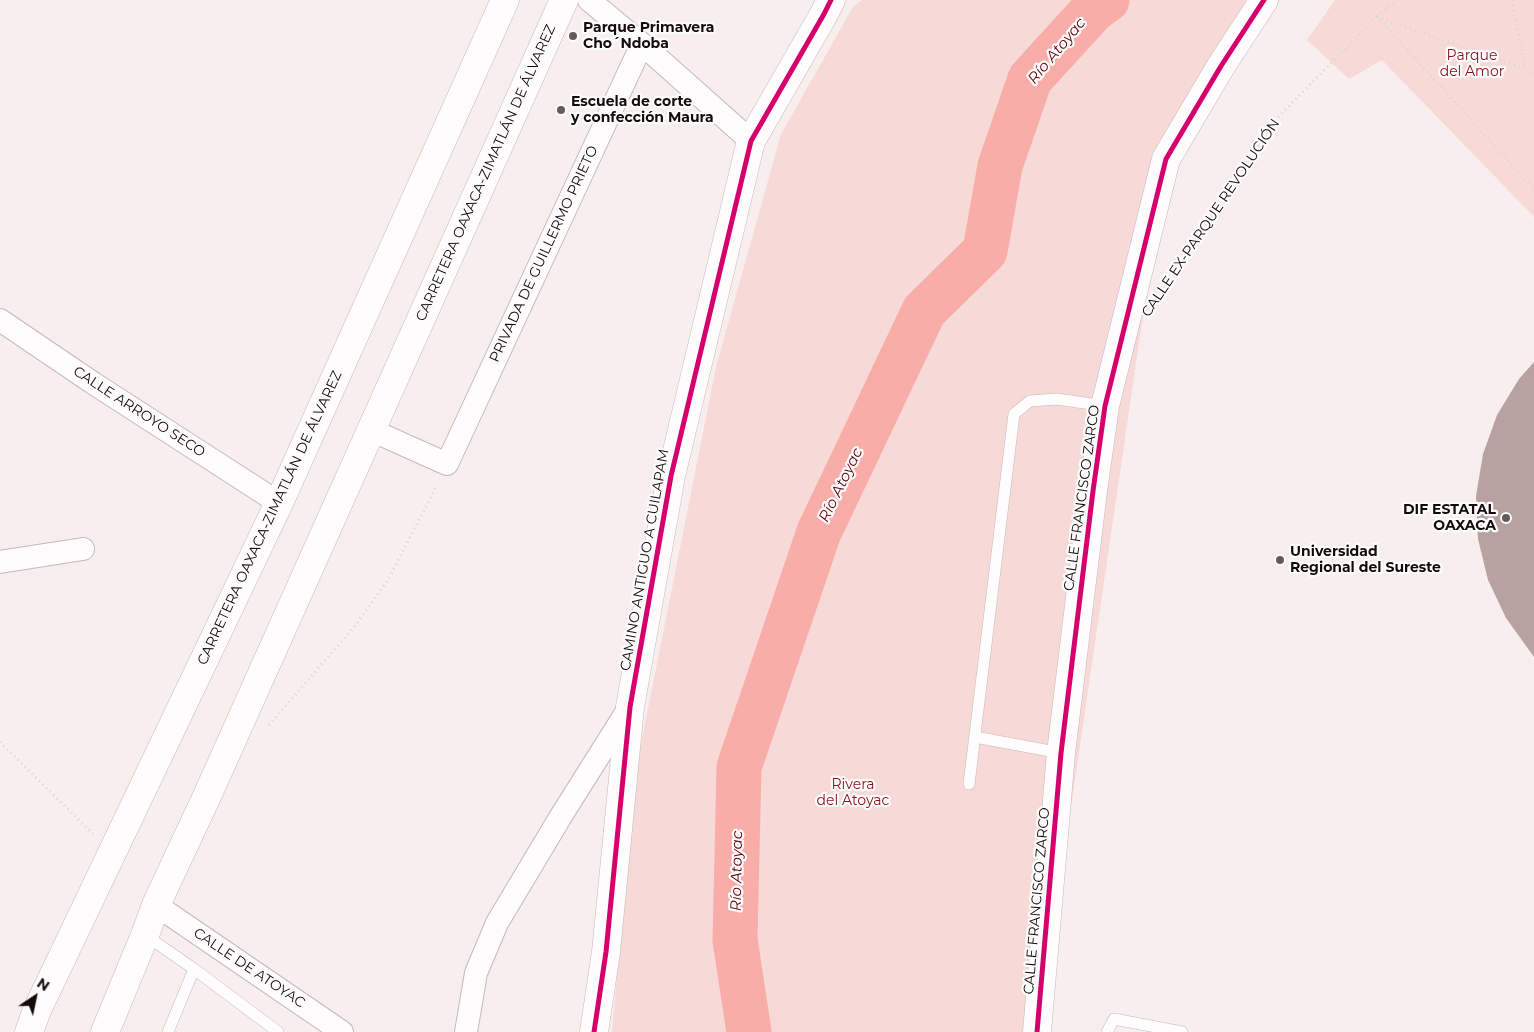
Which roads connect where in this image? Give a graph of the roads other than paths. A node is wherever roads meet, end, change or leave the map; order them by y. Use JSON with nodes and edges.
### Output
{"nodes":[{"id":1,"x":505,"y":0,"type":"edge"},
{"id":2,"x":564,"y":0,"type":"edge"},
{"id":3,"x":589,"y":0,"type":"edge"},
{"id":4,"x":1264,"y":0,"type":"edge"},
{"id":5,"x":833,"y":5,"type":"edge"},
{"id":6,"x":642,"y":44,"type":"junction"},
{"id":7,"x":751,"y":141,"type":"junction"},
{"id":8,"x":0,"y":320,"type":"edge"},
{"id":9,"x":1105,"y":406,"type":"junction"},
{"id":10,"x":371,"y":430,"type":"junction"},
{"id":11,"x":280,"y":503,"type":"junction"},
{"id":12,"x":83,"y":549,"type":"dead end"},
{"id":13,"x":0,"y":562,"type":"edge"},
{"id":14,"x":630,"y":706,"type":"junction"},
{"id":15,"x":975,"y":737,"type":"junction"},
{"id":16,"x":1061,"y":753,"type":"junction"},
{"id":17,"x":969,"y":784,"type":"dead end"},
{"id":18,"x":156,"y":905,"type":"junction"},
{"id":19,"x":145,"y":935,"type":"junction"},
{"id":20,"x":194,"y":969,"type":"junction"},
{"id":21,"x":29,"y":1032,"type":"edge"},
{"id":22,"x":105,"y":1032,"type":"edge"},
{"id":23,"x":168,"y":1032,"type":"edge"},
{"id":24,"x":278,"y":1032,"type":"edge"},
{"id":25,"x":342,"y":1032,"type":"edge"},
{"id":26,"x":466,"y":1032,"type":"edge"},
{"id":27,"x":594,"y":1032,"type":"edge"},
{"id":28,"x":1037,"y":1032,"type":"edge"},
{"id":29,"x":1107,"y":1032,"type":"edge"},
{"id":30,"x":1182,"y":1032,"type":"edge"}],
"edges":[{"from":1,"to":11,"type":"main road","name":"CARRETERA OAXACA-ZIMATLÁN DE ÁLVAREZ"},
{"from":2,"to":10,"type":"main road","name":"CARRETERA OAXACA-ZIMATLÁN DE ÁLVAREZ"},
{"from":3,"to":6,"type":"street"},
{"from":4,"to":9,"type":"main road","name":"CALLE FRANCISCO ZARCO"},
{"from":5,"to":7,"type":"main road","name":"CAMINO ANTIGUO A CUILAPAM"},
{"from":6,"to":7,"type":"street"},
{"from":6,"to":10,"type":"street","name":"PRIVADA DE GUILLERMO PRIETO"},
{"from":7,"to":14,"type":"main road","name":"CAMINO ANTIGUO A CUILAPAM"},
{"from":8,"to":11,"type":"street","name":"CALLE ARROYO SECO"},
{"from":9,"to":15,"type":"lane"},
{"from":9,"to":16,"type":"main road","name":"CALLE FRANCISCO ZARCO"},
{"from":10,"to":18,"type":"main road","name":"CARRETERA OAXACA-ZIMATLÁN DE ÁLVAREZ"},
{"from":11,"to":21,"type":"main road","name":"CARRETERA OAXACA-ZIMATLÁN DE ÁLVAREZ"},
{"from":12,"to":13,"type":"street"},
{"from":14,"to":26,"type":"street"},
{"from":14,"to":27,"type":"main road","name":"CAMINO ANTIGUO A CUILAPAM"},
{"from":15,"to":16,"type":"lane"},
{"from":15,"to":17,"type":"lane"},
{"from":16,"to":28,"type":"main road","name":"CALLE FRANCISCO ZARCO"},
{"from":18,"to":19,"type":"main road","name":"CARRETERA OAXACA-ZIMATLÁN DE ÁLVAREZ"},
{"from":18,"to":25,"type":"street","name":"CALLE DE ATOYAC"},
{"from":19,"to":20,"type":"lane"},
{"from":19,"to":22,"type":"main road","name":"CARRETERA OAXACA-ZIMATLÁN DE ÁLVAREZ"},
{"from":20,"to":23,"type":"lane"},
{"from":20,"to":24,"type":"lane"},
{"from":29,"to":30,"type":"lane"}]}
